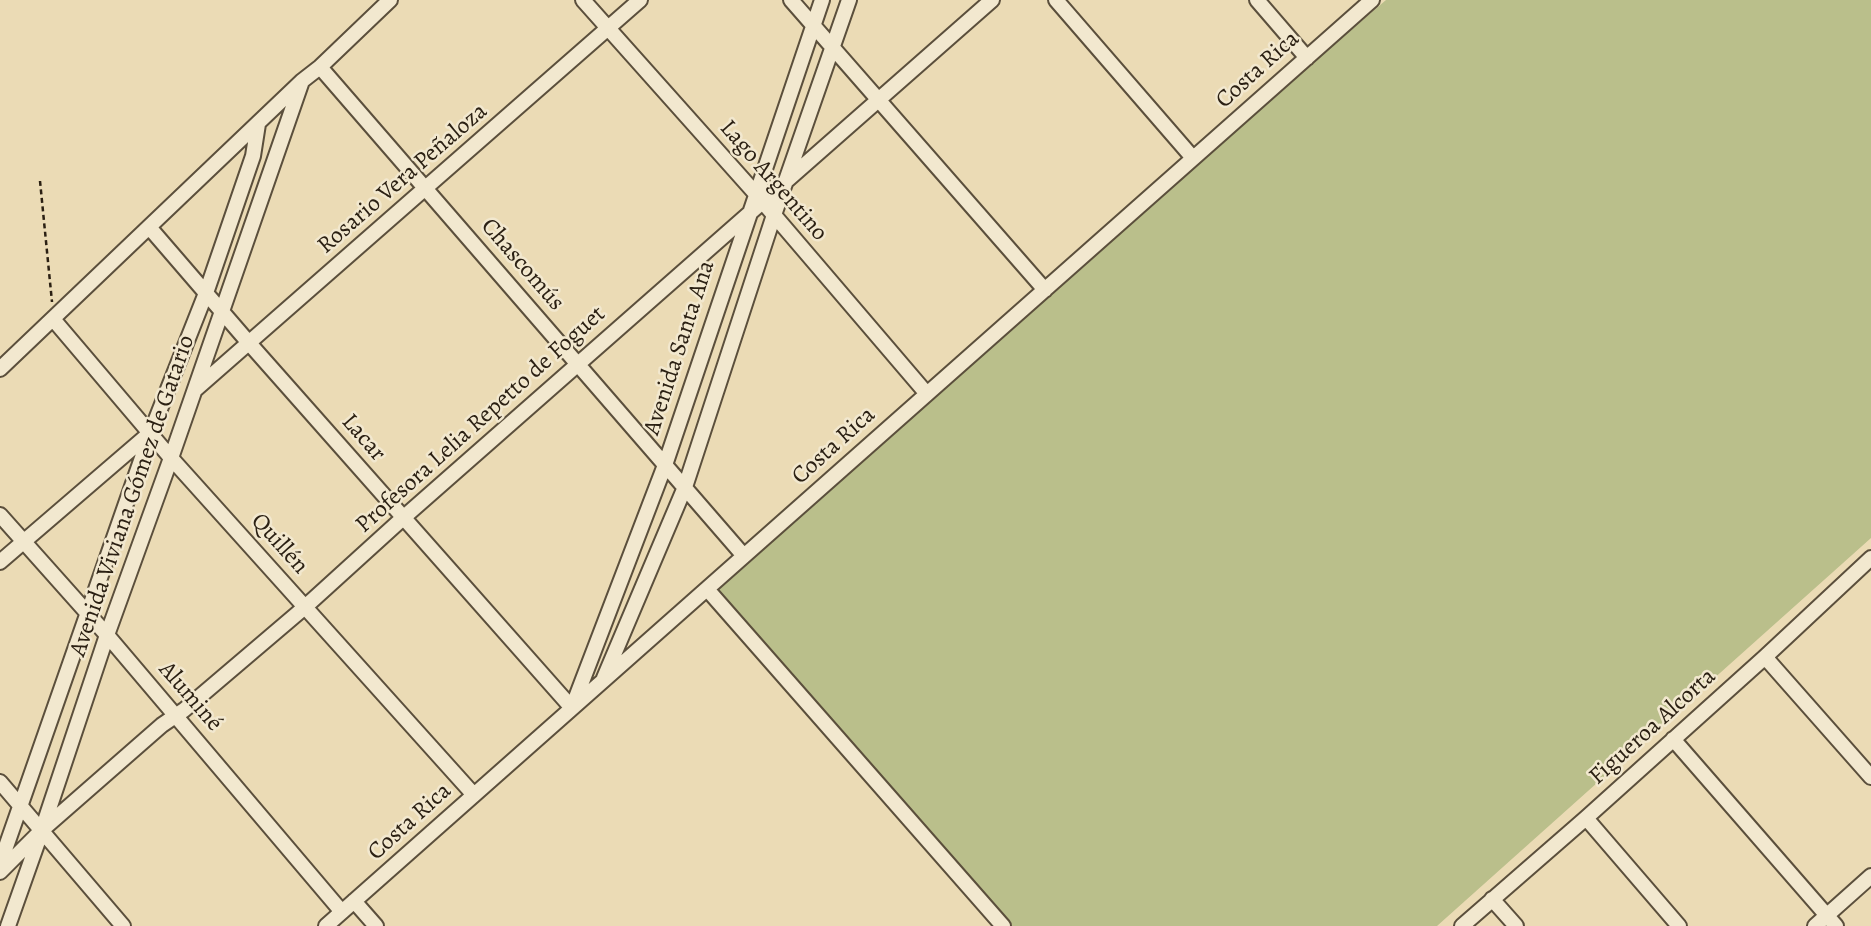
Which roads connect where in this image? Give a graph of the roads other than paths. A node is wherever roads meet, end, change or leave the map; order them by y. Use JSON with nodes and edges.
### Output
{"nodes":[{"id":1,"x":390,"y":0,"type":"edge"},
{"id":2,"x":583,"y":0,"type":"edge"},
{"id":3,"x":640,"y":0,"type":"edge"},
{"id":4,"x":791,"y":0,"type":"edge"},
{"id":5,"x":822,"y":0,"type":"edge"},
{"id":6,"x":849,"y":0,"type":"edge"},
{"id":7,"x":992,"y":0,"type":"edge"},
{"id":8,"x":1056,"y":0,"type":"edge"},
{"id":9,"x":1257,"y":0,"type":"edge"},
{"id":10,"x":1372,"y":0,"type":"edge"},
{"id":11,"x":813,"y":25,"type":"junction"},
{"id":12,"x":608,"y":28,"type":"junction"},
{"id":13,"x":833,"y":47,"type":"junction"},
{"id":14,"x":1307,"y":58,"type":"junction"},
{"id":15,"x":320,"y":67,"type":"junction"},
{"id":16,"x":302,"y":81,"type":"junction"},
{"id":17,"x":878,"y":100,"type":"junction"},
{"id":18,"x":258,"y":124,"type":"junction"},
{"id":19,"x":1193,"y":158,"type":"junction"},
{"id":20,"x":787,"y":179,"type":"junction"},
{"id":21,"x":426,"y":189,"type":"junction"},
{"id":22,"x":759,"y":198,"type":"junction"},
{"id":23,"x":750,"y":212,"type":"junction"},
{"id":24,"x":774,"y":215,"type":"junction"},
{"id":25,"x":149,"y":227,"type":"junction"},
{"id":26,"x":1045,"y":290,"type":"junction"},
{"id":27,"x":206,"y":293,"type":"junction"},
{"id":28,"x":222,"y":312,"type":"junction"},
{"id":29,"x":53,"y":319,"type":"junction"},
{"id":30,"x":249,"y":343,"type":"junction"},
{"id":31,"x":578,"y":364,"type":"junction"},
{"id":32,"x":0,"y":369,"type":"edge"},
{"id":33,"x":195,"y":390,"type":"junction"},
{"id":34,"x":927,"y":394,"type":"junction"},
{"id":35,"x":151,"y":432,"type":"junction"},
{"id":36,"x":171,"y":458,"type":"junction"},
{"id":37,"x":665,"y":465,"type":"junction"},
{"id":38,"x":685,"y":487,"type":"junction"},
{"id":39,"x":0,"y":516,"type":"edge"},
{"id":40,"x":403,"y":518,"type":"junction"},
{"id":41,"x":23,"y":542,"type":"junction"},
{"id":42,"x":744,"y":556,"type":"junction"},
{"id":43,"x":1871,"y":558,"type":"edge"},
{"id":44,"x":0,"y":562,"type":"edge"},
{"id":45,"x":707,"y":589,"type":"junction"},
{"id":46,"x":305,"y":607,"type":"junction"},
{"id":47,"x":88,"y":614,"type":"junction"},
{"id":48,"x":107,"y":635,"type":"junction"},
{"id":49,"x":1765,"y":657,"type":"junction"},
{"id":50,"x":602,"y":682,"type":"junction"},
{"id":51,"x":572,"y":708,"type":"junction"},
{"id":52,"x":176,"y":715,"type":"junction"},
{"id":53,"x":1673,"y":739,"type":"junction"},
{"id":54,"x":1871,"y":777,"type":"edge"},
{"id":55,"x":0,"y":782,"type":"edge"},
{"id":56,"x":474,"y":795,"type":"junction"},
{"id":57,"x":21,"y":806,"type":"junction"},
{"id":58,"x":1586,"y":818,"type":"junction"},
{"id":59,"x":42,"y":830,"type":"junction"},
{"id":60,"x":0,"y":864,"type":"edge"},
{"id":61,"x":0,"y":872,"type":"edge"},
{"id":62,"x":1871,"y":876,"type":"edge"},
{"id":63,"x":1492,"y":899,"type":"junction"},
{"id":64,"x":354,"y":901,"type":"junction"},
{"id":65,"x":342,"y":912,"type":"junction"},
{"id":66,"x":1832,"y":921,"type":"edge"},
{"id":67,"x":8,"y":926,"type":"edge"},
{"id":68,"x":123,"y":926,"type":"edge"},
{"id":69,"x":326,"y":926,"type":"edge"},
{"id":70,"x":376,"y":926,"type":"edge"},
{"id":71,"x":1003,"y":926,"type":"edge"},
{"id":72,"x":1461,"y":926,"type":"edge"},
{"id":73,"x":1516,"y":926,"type":"edge"},
{"id":74,"x":1679,"y":926,"type":"edge"},
{"id":75,"x":1815,"y":926,"type":"edge"}],
"edges":[{"from":1,"to":15,"type":"street"},
{"from":2,"to":12,"type":"street","name":"Lago Argentino"},
{"from":3,"to":12,"type":"street","name":"Rosario Vera Peñaloza"},
{"from":4,"to":11,"type":"street"},
{"from":5,"to":11,"type":"street"},
{"from":6,"to":13,"type":"street","name":"Avenida Santa Ana"},
{"from":7,"to":17,"type":"street","name":"Profesora Lelia Repetto de Foguet"},
{"from":8,"to":19,"type":"street"},
{"from":9,"to":14,"type":"street"},
{"from":10,"to":14,"type":"street","name":"Costa Rica"},
{"from":11,"to":13,"type":"street"},
{"from":11,"to":22,"type":"street"},
{"from":12,"to":21,"type":"street","name":"Rosario Vera Peñaloza"},
{"from":12,"to":22,"type":"street","name":"Lago Argentino"},
{"from":13,"to":17,"type":"street"},
{"from":13,"to":20,"type":"street","name":"Avenida Santa Ana"},
{"from":14,"to":19,"type":"street","name":"Costa Rica"},
{"from":15,"to":16,"type":"street"},
{"from":15,"to":21,"type":"street","name":"Chascomús"},
{"from":16,"to":18,"type":"street"},
{"from":16,"to":28,"type":"street","name":"Avenida Viviana Gómez de Gatario"},
{"from":17,"to":20,"type":"street","name":"Profesora Lelia Repetto de Foguet"},
{"from":17,"to":26,"type":"street"},
{"from":18,"to":25,"type":"street"},
{"from":18,"to":27,"type":"street","name":"Avenida Viviana Gómez de Gatario"},
{"from":19,"to":26,"type":"street","name":"Costa Rica"},
{"from":20,"to":22,"type":"street","name":"Profesora Lelia Repetto de Foguet"},
{"from":20,"to":24,"type":"street","name":"Avenida Santa Ana"},
{"from":21,"to":30,"type":"street","name":"Rosario Vera Peñaloza"},
{"from":21,"to":31,"type":"street","name":"Chascomús"},
{"from":22,"to":23,"type":"street","name":"Profesora Lelia Repetto de Foguet"},
{"from":22,"to":24,"type":"street","name":"Lago Argentino"},
{"from":23,"to":31,"type":"street","name":"Profesora Lelia Repetto de Foguet"},
{"from":23,"to":37,"type":"street","name":"Avenida Santa Ana"},
{"from":24,"to":34,"type":"street","name":"Lago Argentino"},
{"from":24,"to":38,"type":"street","name":"Avenida Santa Ana"},
{"from":25,"to":27,"type":"street","name":"Lacar"},
{"from":25,"to":29,"type":"street"},
{"from":26,"to":34,"type":"street","name":"Costa Rica"},
{"from":27,"to":28,"type":"street","name":"Lacar"},
{"from":27,"to":35,"type":"street","name":"Avenida Viviana Gómez de Gatario"},
{"from":28,"to":30,"type":"street","name":"Lacar"},
{"from":28,"to":33,"type":"street","name":"Avenida Viviana Gómez de Gatario"},
{"from":29,"to":32,"type":"street"},
{"from":29,"to":35,"type":"street","name":"Quillén"},
{"from":30,"to":33,"type":"street","name":"Rosario Vera Peñaloza"},
{"from":30,"to":40,"type":"street","name":"Lacar"},
{"from":31,"to":37,"type":"street","name":"Chascomús"},
{"from":31,"to":40,"type":"street","name":"Profesora Lelia Repetto de Foguet"},
{"from":33,"to":36,"type":"street","name":"Avenida Viviana Gómez de Gatario"},
{"from":34,"to":42,"type":"street","name":"Costa Rica"},
{"from":35,"to":36,"type":"street","name":"Quillén"},
{"from":35,"to":41,"type":"street"},
{"from":35,"to":47,"type":"street","name":"Avenida Viviana Gómez de Gatario"},
{"from":36,"to":46,"type":"street","name":"Quillén"},
{"from":36,"to":48,"type":"street","name":"Avenida Viviana Gómez de Gatario"},
{"from":37,"to":38,"type":"street","name":"Chascomús"},
{"from":37,"to":51,"type":"street","name":"Avenida Santa Ana"},
{"from":38,"to":42,"type":"street","name":"Chascomús"},
{"from":38,"to":50,"type":"street","name":"Avenida Santa Ana"},
{"from":39,"to":41,"type":"street","name":"Aluminé"},
{"from":40,"to":46,"type":"street","name":"Profesora Lelia Repetto de Foguet"},
{"from":40,"to":51,"type":"street","name":"Lacar"},
{"from":41,"to":44,"type":"street"},
{"from":41,"to":47,"type":"street","name":"Aluminé"},
{"from":42,"to":45,"type":"street","name":"Costa Rica"},
{"from":43,"to":49,"type":"street","name":"Figueroa Alcorta"},
{"from":45,"to":50,"type":"street","name":"Costa Rica"},
{"from":45,"to":71,"type":"street"},
{"from":46,"to":52,"type":"street","name":"Profesora Lelia Repetto de Foguet"},
{"from":46,"to":56,"type":"street","name":"Quillén"},
{"from":47,"to":48,"type":"street","name":"Aluminé"},
{"from":47,"to":57,"type":"street","name":"Avenida Viviana Gómez de Gatario"},
{"from":48,"to":52,"type":"street","name":"Aluminé"},
{"from":48,"to":59,"type":"street","name":"Avenida Viviana Gómez de Gatario"},
{"from":49,"to":53,"type":"street","name":"Figueroa Alcorta"},
{"from":49,"to":54,"type":"street"},
{"from":50,"to":51,"type":"street","name":"Costa Rica"},
{"from":51,"to":56,"type":"street","name":"Costa Rica"},
{"from":52,"to":59,"type":"street","name":"Profesora Lelia Repetto de Foguet"},
{"from":52,"to":65,"type":"street","name":"Aluminé"},
{"from":53,"to":58,"type":"street","name":"Figueroa Alcorta"},
{"from":53,"to":66,"type":"street"},
{"from":55,"to":57,"type":"street"},
{"from":56,"to":64,"type":"street","name":"Costa Rica"},
{"from":57,"to":59,"type":"street"},
{"from":57,"to":60,"type":"street","name":"Avenida Viviana Gómez de Gatario"},
{"from":58,"to":63,"type":"street","name":"Figueroa Alcorta"},
{"from":58,"to":74,"type":"street"},
{"from":59,"to":61,"type":"street","name":"Profesora Lelia Repetto de Foguet"},
{"from":59,"to":67,"type":"street","name":"Avenida Viviana Gómez de Gatario"},
{"from":59,"to":68,"type":"street"},
{"from":62,"to":66,"type":"street"},
{"from":63,"to":72,"type":"street","name":"Figueroa Alcorta"},
{"from":63,"to":73,"type":"street"},
{"from":64,"to":65,"type":"street","name":"Costa Rica"},
{"from":64,"to":70,"type":"street"},
{"from":65,"to":69,"type":"street","name":"Costa Rica"},
{"from":66,"to":75,"type":"street"}]}
